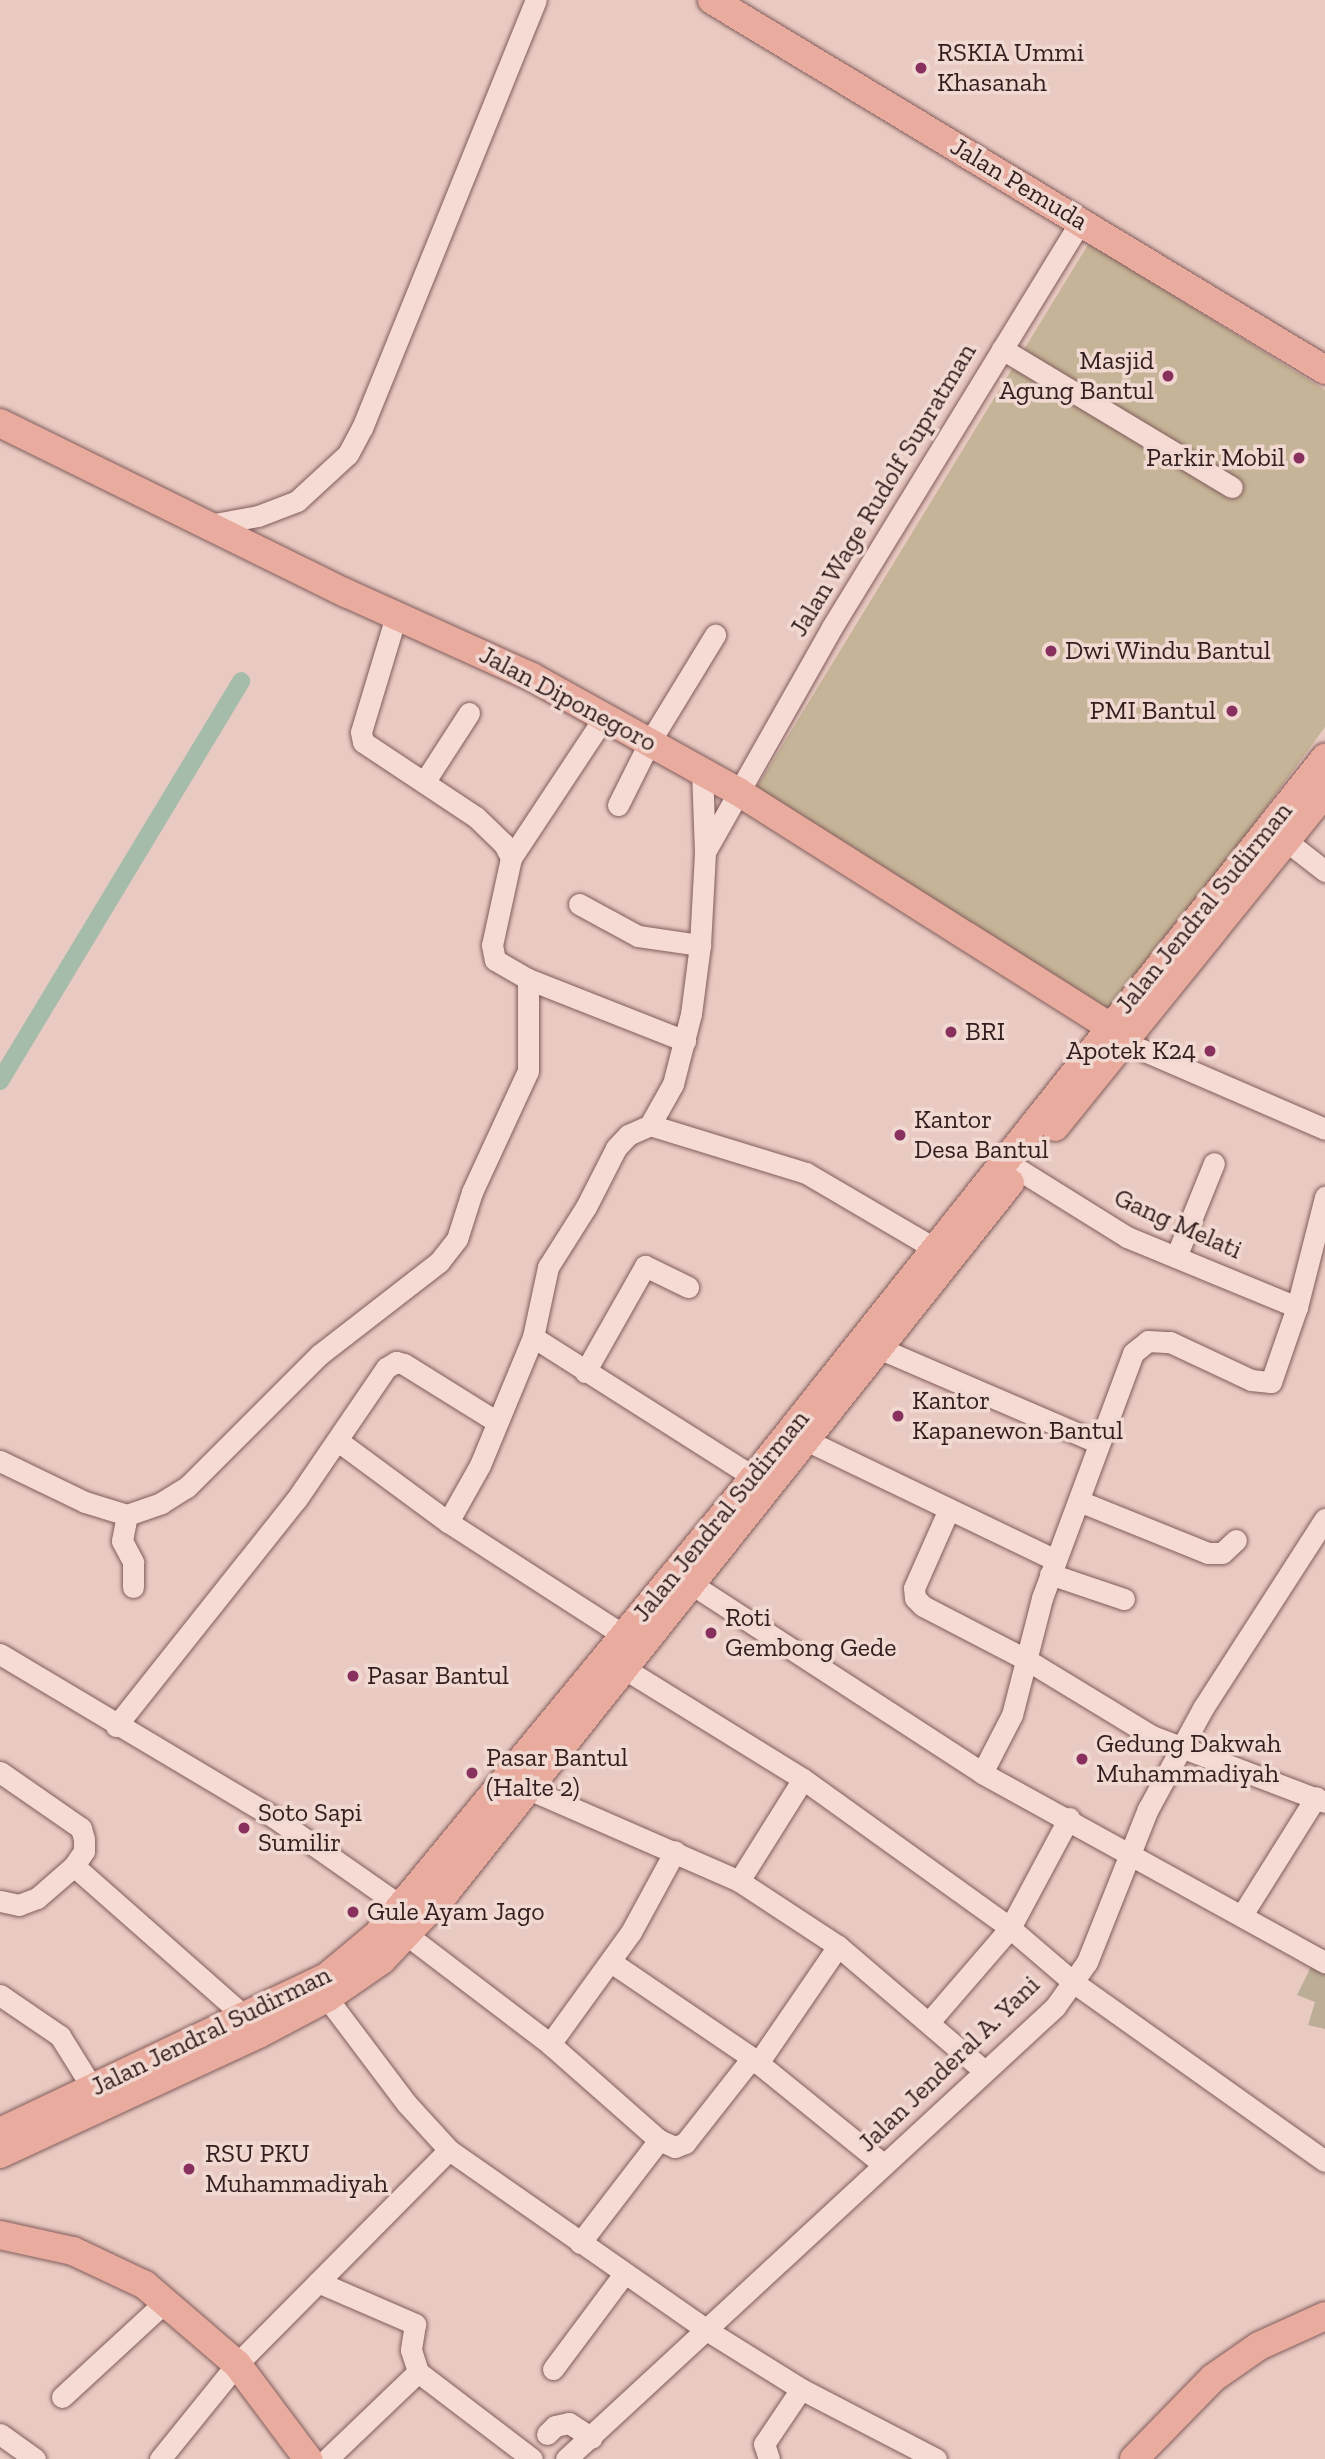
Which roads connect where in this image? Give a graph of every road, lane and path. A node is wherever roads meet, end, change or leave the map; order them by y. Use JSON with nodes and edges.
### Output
{"nodes":[{"id":1,"x":536,"y":0,"type":"edge"},
{"id":2,"x":712,"y":0,"type":"edge"},
{"id":3,"x":1081,"y":221,"type":"junction"},
{"id":4,"x":1002,"y":349,"type":"junction"},
{"id":5,"x":1325,"y":370,"type":"edge"},
{"id":6,"x":0,"y":423,"type":"edge"},
{"id":7,"x":1232,"y":486,"type":"dead end"},
{"id":8,"x":209,"y":525,"type":"junction"},
{"id":9,"x":396,"y":616,"type":"junction"},
{"id":10,"x":715,"y":635,"type":"dead end"},
{"id":11,"x":469,"y":713,"type":"dead end"},
{"id":12,"x":603,"y":719,"type":"junction"},
{"id":13,"x":649,"y":743,"type":"junction"},
{"id":14,"x":1325,"y":758,"type":"edge"},
{"id":15,"x":702,"y":770,"type":"junction"},
{"id":16,"x":425,"y":781,"type":"junction"},
{"id":17,"x":737,"y":791,"type":"junction"},
{"id":18,"x":1325,"y":792,"type":"edge"},
{"id":19,"x":618,"y":805,"type":"dead end"},
{"id":20,"x":1285,"y":840,"type":"junction"},
{"id":21,"x":705,"y":852,"type":"junction"},
{"id":22,"x":511,"y":858,"type":"junction"},
{"id":23,"x":1325,"y":871,"type":"edge"},
{"id":24,"x":579,"y":904,"type":"dead end"},
{"id":25,"x":700,"y":944,"type":"junction"},
{"id":26,"x":528,"y":979,"type":"junction"},
{"id":27,"x":1117,"y":1034,"type":"junction"},
{"id":28,"x":685,"y":1041,"type":"junction"},
{"id":29,"x":650,"y":1125,"type":"junction"},
{"id":30,"x":1325,"y":1129,"type":"edge"},
{"id":31,"x":1214,"y":1163,"type":"dead end"},
{"id":32,"x":1013,"y":1165,"type":"junction"},
{"id":33,"x":1325,"y":1197,"type":"edge"},
{"id":34,"x":934,"y":1248,"type":"junction"},
{"id":35,"x":1176,"y":1257,"type":"junction"},
{"id":36,"x":688,"y":1287,"type":"dead end"},
{"id":37,"x":1297,"y":1307,"type":"junction"},
{"id":38,"x":533,"y":1336,"type":"junction"},
{"id":39,"x":881,"y":1349,"type":"junction"},
{"id":40,"x":585,"y":1372,"type":"junction"},
{"id":41,"x":497,"y":1422,"type":"junction"},
{"id":42,"x":338,"y":1441,"type":"junction"},
{"id":43,"x":808,"y":1441,"type":"junction"},
{"id":44,"x":1099,"y":1443,"type":"junction"},
{"id":45,"x":1,"y":1464,"type":"edge"},
{"id":46,"x":749,"y":1495,"type":"junction"},
{"id":47,"x":1079,"y":1501,"type":"junction"},
{"id":48,"x":948,"y":1509,"type":"junction"},
{"id":49,"x":127,"y":1515,"type":"junction"},
{"id":50,"x":1325,"y":1519,"type":"edge"},
{"id":51,"x":448,"y":1522,"type":"junction"},
{"id":52,"x":1236,"y":1539,"type":"dead end"},
{"id":53,"x":1052,"y":1567,"type":"junction"},
{"id":54,"x":693,"y":1585,"type":"junction"},
{"id":55,"x":134,"y":1587,"type":"dead end"},
{"id":56,"x":1124,"y":1599,"type":"dead end"},
{"id":57,"x":625,"y":1636,"type":"junction"},
{"id":58,"x":1027,"y":1660,"type":"junction"},
{"id":59,"x":3,"y":1663,"type":"edge"},
{"id":60,"x":625,"y":1669,"type":"junction"},
{"id":61,"x":117,"y":1726,"type":"junction"},
{"id":62,"x":1183,"y":1746,"type":"junction"},
{"id":63,"x":0,"y":1772,"type":"edge"},
{"id":64,"x":982,"y":1773,"type":"junction"},
{"id":65,"x":803,"y":1779,"type":"junction"},
{"id":66,"x":517,"y":1784,"type":"junction"},
{"id":67,"x":1321,"y":1800,"type":"edge"},
{"id":68,"x":1069,"y":1818,"type":"junction"},
{"id":69,"x":676,"y":1850,"type":"junction"},
{"id":70,"x":1128,"y":1854,"type":"junction"},
{"id":71,"x":74,"y":1866,"type":"junction"},
{"id":72,"x":739,"y":1881,"type":"junction"},
{"id":73,"x":0,"y":1901,"type":"edge"},
{"id":74,"x":402,"y":1907,"type":"junction"},
{"id":75,"x":1242,"y":1915,"type":"junction"},
{"id":76,"x":1010,"y":1928,"type":"junction"},
{"id":77,"x":407,"y":1935,"type":"junction"},
{"id":78,"x":838,"y":1946,"type":"junction"},
{"id":79,"x":611,"y":1962,"type":"junction"},
{"id":80,"x":1325,"y":1962,"type":"edge"},
{"id":81,"x":1073,"y":1982,"type":"junction"},
{"id":82,"x":0,"y":1995,"type":"edge"},
{"id":83,"x":327,"y":1998,"type":"junction"},
{"id":84,"x":245,"y":2017,"type":"junction"},
{"id":85,"x":929,"y":2022,"type":"junction"},
{"id":86,"x":550,"y":2044,"type":"junction"},
{"id":87,"x":755,"y":2060,"type":"junction"},
{"id":88,"x":161,"y":2068,"type":"junction"},
{"id":89,"x":983,"y":2070,"type":"junction"},
{"id":90,"x":93,"y":2089,"type":"junction"},
{"id":91,"x":0,"y":2132,"type":"edge"},
{"id":92,"x":659,"y":2140,"type":"junction"},
{"id":93,"x":449,"y":2150,"type":"junction"},
{"id":94,"x":0,"y":2154,"type":"edge"},
{"id":95,"x":1325,"y":2161,"type":"edge"},
{"id":96,"x":884,"y":2165,"type":"junction"},
{"id":97,"x":0,"y":2235,"type":"edge"},
{"id":98,"x":580,"y":2243,"type":"junction"},
{"id":99,"x":623,"y":2275,"type":"junction"},
{"id":100,"x":318,"y":2282,"type":"junction"},
{"id":101,"x":166,"y":2301,"type":"junction"},
{"id":102,"x":1325,"y":2316,"type":"edge"},
{"id":103,"x":708,"y":2331,"type":"junction"},
{"id":104,"x":237,"y":2364,"type":"junction"},
{"id":105,"x":553,"y":2369,"type":"dead end"},
{"id":106,"x":418,"y":2372,"type":"junction"},
{"id":107,"x":801,"y":2389,"type":"junction"},
{"id":108,"x":62,"y":2397,"type":"dead end"},
{"id":109,"x":0,"y":2434,"type":"edge"},
{"id":110,"x":592,"y":2438,"type":"junction"},
{"id":111,"x":568,"y":2457,"type":"edge"},
{"id":112,"x":35,"y":2459,"type":"edge"},
{"id":113,"x":160,"y":2459,"type":"edge"},
{"id":114,"x":308,"y":2459,"type":"edge"},
{"id":115,"x":327,"y":2459,"type":"edge"},
{"id":116,"x":533,"y":2459,"type":"edge"},
{"id":117,"x":769,"y":2459,"type":"edge"},
{"id":118,"x":936,"y":2459,"type":"edge"},
{"id":119,"x":1134,"y":2459,"type":"edge"}],
"edges":[{"from":1,"to":8,"type":"street"},
{"from":2,"to":3,"type":"main road","name":"Jalan Pemuda"},
{"from":3,"to":4,"type":"street","name":"Jalan Wage Rudolf Supratman"},
{"from":3,"to":5,"type":"main road","name":"Jalan Pemuda"},
{"from":4,"to":7,"type":"street"},
{"from":4,"to":17,"type":"street","name":"Jalan Wage Rudolf Supratman"},
{"from":6,"to":8,"type":"main road","name":"Jalan Diponegoro"},
{"from":8,"to":9,"type":"main road","name":"Jalan Diponegoro"},
{"from":9,"to":12,"type":"main road","name":"Jalan Diponegoro"},
{"from":9,"to":16,"type":"street"},
{"from":10,"to":13,"type":"street"},
{"from":11,"to":16,"type":"street"},
{"from":12,"to":13,"type":"main road","name":"Jalan Diponegoro"},
{"from":12,"to":22,"type":"street"},
{"from":13,"to":15,"type":"main road","name":"Jalan Diponegoro"},
{"from":13,"to":19,"type":"street"},
{"from":14,"to":27,"type":"main road","name":"Jalan Jendral Sudirman"},
{"from":15,"to":17,"type":"main road","name":"Jalan Diponegoro"},
{"from":15,"to":21,"type":"street"},
{"from":16,"to":22,"type":"street"},
{"from":17,"to":21,"type":"street","name":"Jalan Wage Rudolf Supratman"},
{"from":17,"to":27,"type":"main road","name":"Jalan Diponegoro"},
{"from":18,"to":20,"type":"main road","name":"Jalan Jendral Sudirman"},
{"from":20,"to":23,"type":"street"},
{"from":20,"to":27,"type":"main road","name":"Jalan Jendral Sudirman"},
{"from":21,"to":25,"type":"street"},
{"from":22,"to":26,"type":"street"},
{"from":24,"to":25,"type":"street"},
{"from":25,"to":28,"type":"street"},
{"from":26,"to":28,"type":"street"},
{"from":26,"to":49,"type":"street"},
{"from":27,"to":30,"type":"street"},
{"from":27,"to":32,"type":"main road","name":"Jalan Jendral Sudirman"},
{"from":28,"to":29,"type":"street"},
{"from":29,"to":34,"type":"street"},
{"from":29,"to":38,"type":"street"},
{"from":31,"to":35,"type":"street"},
{"from":32,"to":34,"type":"main road","name":"Jalan Jendral Sudirman"},
{"from":32,"to":35,"type":"street","name":"Gang Melati"},
{"from":32,"to":39,"type":"main road","name":"Jalan Jendral Sudirman"},
{"from":33,"to":37,"type":"street"},
{"from":34,"to":46,"type":"main road","name":"Jalan Jendral Sudirman"},
{"from":35,"to":37,"type":"street","name":"Gang Melati"},
{"from":36,"to":40,"type":"street"},
{"from":37,"to":44,"type":"street"},
{"from":38,"to":40,"type":"street"},
{"from":38,"to":41,"type":"street"},
{"from":39,"to":43,"type":"main road","name":"Jalan Jendral Sudirman"},
{"from":39,"to":44,"type":"street"},
{"from":40,"to":46,"type":"street"},
{"from":41,"to":42,"type":"street"},
{"from":41,"to":51,"type":"street"},
{"from":42,"to":51,"type":"street"},
{"from":42,"to":61,"type":"street"},
{"from":43,"to":46,"type":"main road","name":"Jalan Jendral Sudirman"},
{"from":43,"to":48,"type":"street"},
{"from":44,"to":47,"type":"street"},
{"from":45,"to":49,"type":"street"},
{"from":46,"to":54,"type":"main road","name":"Jalan Jendral Sudirman"},
{"from":46,"to":57,"type":"main road","name":"Jalan Jendral Sudirman"},
{"from":47,"to":52,"type":"street"},
{"from":47,"to":53,"type":"street"},
{"from":48,"to":53,"type":"street"},
{"from":48,"to":58,"type":"street"},
{"from":49,"to":55,"type":"street"},
{"from":50,"to":62,"type":"street","name":"Jalan Jenderal A. Yani"},
{"from":51,"to":57,"type":"street"},
{"from":53,"to":56,"type":"street"},
{"from":53,"to":58,"type":"street"},
{"from":54,"to":60,"type":"main road","name":"Jalan Jendral Sudirman"},
{"from":54,"to":64,"type":"street"},
{"from":57,"to":66,"type":"main road","name":"Jalan Jendral Sudirman"},
{"from":58,"to":62,"type":"street"},
{"from":58,"to":64,"type":"street"},
{"from":59,"to":61,"type":"street"},
{"from":60,"to":65,"type":"street"},
{"from":60,"to":66,"type":"main road","name":"Jalan Jendral Sudirman"},
{"from":61,"to":74,"type":"street"},
{"from":62,"to":67,"type":"street"},
{"from":62,"to":70,"type":"street","name":"Jalan Jenderal A. Yani"},
{"from":63,"to":71,"type":"street"},
{"from":64,"to":68,"type":"street"},
{"from":65,"to":72,"type":"street"},
{"from":65,"to":76,"type":"street"},
{"from":66,"to":69,"type":"street"},
{"from":66,"to":74,"type":"main road","name":"Jalan Jendral Sudirman"},
{"from":66,"to":77,"type":"main road","name":"Jalan Jendral Sudirman"},
{"from":67,"to":75,"type":"street"},
{"from":68,"to":70,"type":"street"},
{"from":68,"to":76,"type":"street"},
{"from":69,"to":72,"type":"street"},
{"from":69,"to":79,"type":"street"},
{"from":70,"to":75,"type":"street"},
{"from":70,"to":81,"type":"street","name":"Jalan Jenderal A. Yani"},
{"from":71,"to":73,"type":"street"},
{"from":71,"to":84,"type":"street"},
{"from":72,"to":78,"type":"street"},
{"from":74,"to":84,"type":"main road","name":"Jalan Jendral Sudirman"},
{"from":75,"to":80,"type":"street"},
{"from":76,"to":81,"type":"street"},
{"from":76,"to":85,"type":"street"},
{"from":77,"to":83,"type":"main road","name":"Jalan Jendral Sudirman"},
{"from":77,"to":86,"type":"street"},
{"from":78,"to":85,"type":"street"},
{"from":78,"to":87,"type":"street"},
{"from":79,"to":86,"type":"street"},
{"from":79,"to":87,"type":"street"},
{"from":81,"to":89,"type":"street","name":"Jalan Jenderal A. Yani"},
{"from":81,"to":95,"type":"street"},
{"from":82,"to":90,"type":"street"},
{"from":83,"to":88,"type":"main road","name":"Jalan Jendral Sudirman"},
{"from":83,"to":93,"type":"street"},
{"from":84,"to":88,"type":"main road","name":"Jalan Jendral Sudirman"},
{"from":85,"to":89,"type":"street"},
{"from":86,"to":92,"type":"street"},
{"from":87,"to":92,"type":"street"},
{"from":87,"to":96,"type":"street"},
{"from":88,"to":90,"type":"main road","name":"Jalan Jendral Sudirman"},
{"from":88,"to":94,"type":"main road","name":"Jalan Jendral Sudirman"},
{"from":89,"to":96,"type":"street","name":"Jalan Jenderal A. Yani"},
{"from":90,"to":91,"type":"main road","name":"Jalan Jendral Sudirman"},
{"from":92,"to":98,"type":"street"},
{"from":93,"to":98,"type":"street"},
{"from":93,"to":100,"type":"street"},
{"from":96,"to":103,"type":"street","name":"Jalan Jenderal A. Yani"},
{"from":97,"to":101,"type":"main road"},
{"from":98,"to":99,"type":"street"},
{"from":99,"to":103,"type":"street"},
{"from":99,"to":105,"type":"street"},
{"from":100,"to":104,"type":"street"},
{"from":100,"to":106,"type":"street"},
{"from":101,"to":104,"type":"main road"},
{"from":101,"to":108,"type":"street"},
{"from":102,"to":119,"type":"main road"},
{"from":103,"to":107,"type":"street"},
{"from":103,"to":110,"type":"street","name":"Jalan Jenderal A. Yani"},
{"from":104,"to":113,"type":"street"},
{"from":104,"to":114,"type":"main road"},
{"from":106,"to":115,"type":"street"},
{"from":106,"to":116,"type":"street"},
{"from":107,"to":117,"type":"street"},
{"from":107,"to":118,"type":"street"},
{"from":109,"to":112,"type":"street"},
{"from":110,"to":111,"type":"street","name":"Jalan Jenderal A. Yani"},
{"from":110,"to":111,"type":"street"}]}
